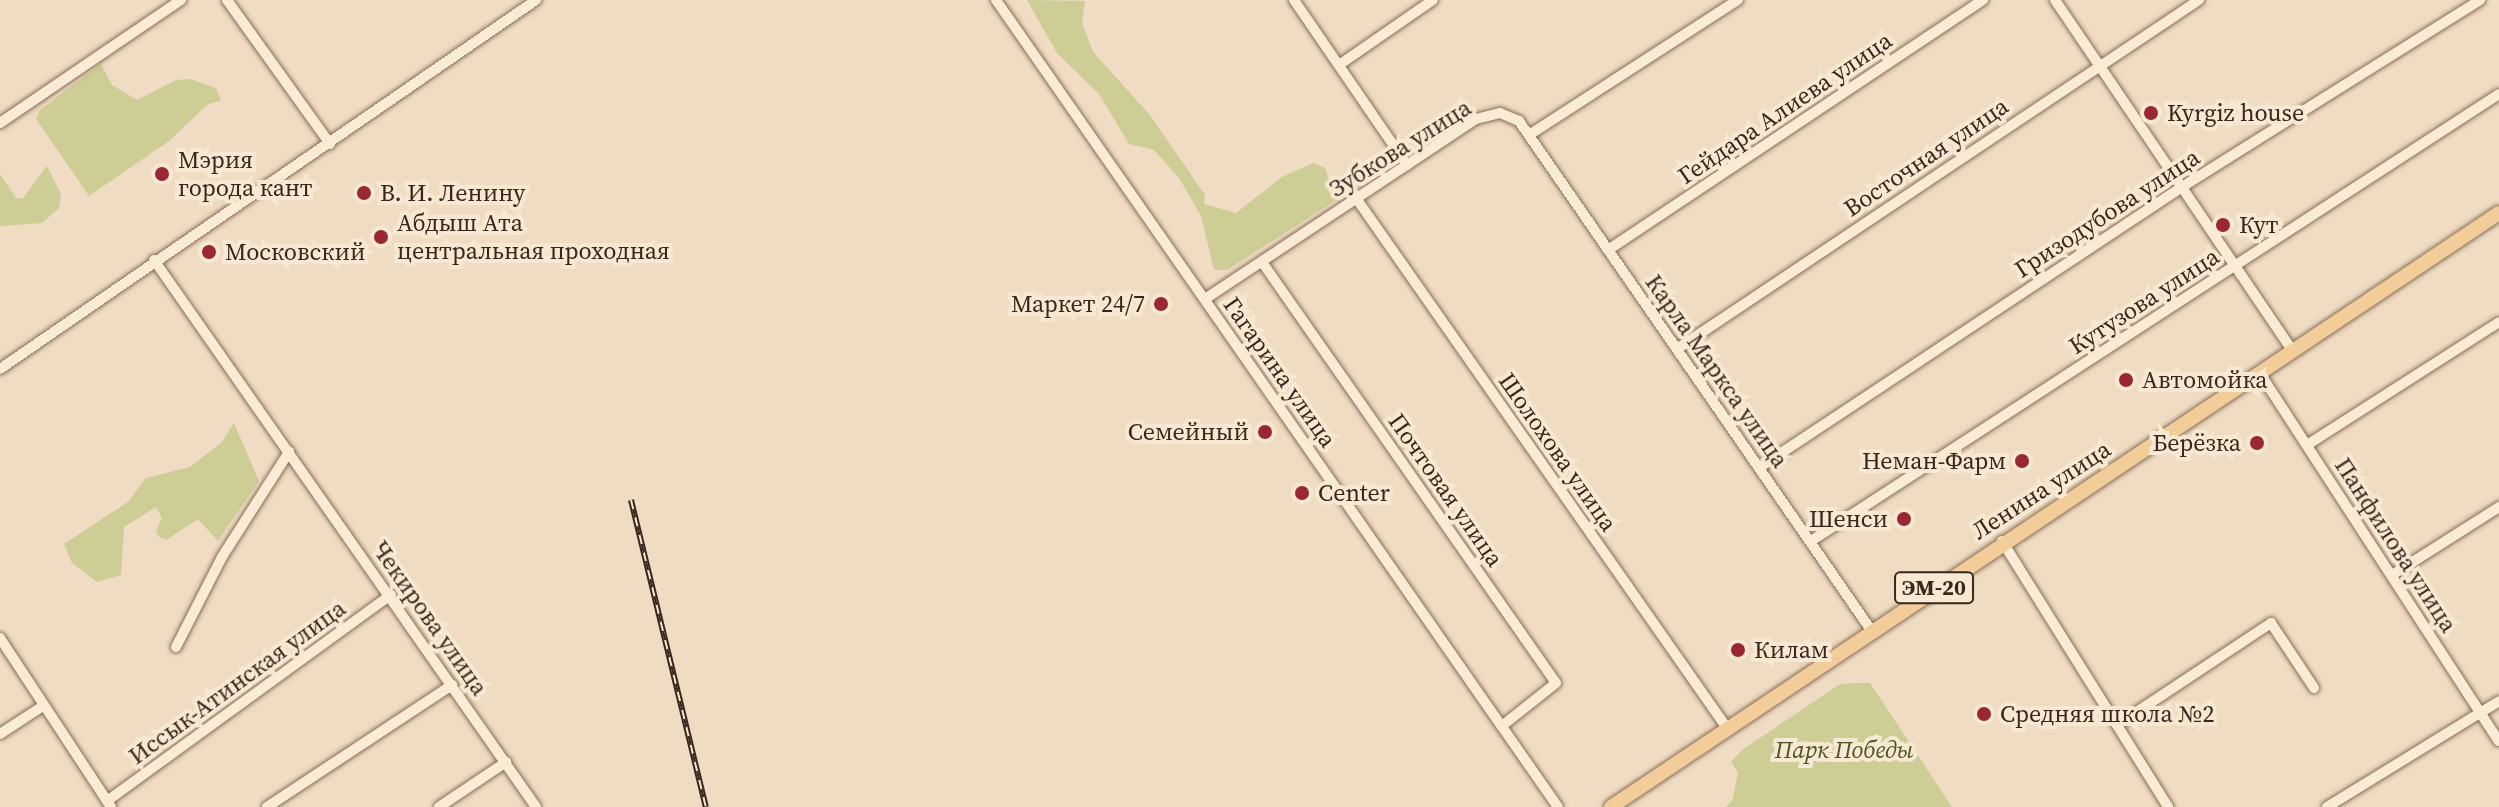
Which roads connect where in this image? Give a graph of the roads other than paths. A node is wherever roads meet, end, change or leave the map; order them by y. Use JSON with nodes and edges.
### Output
{"nodes":[{"id":1,"x":181,"y":0,"type":"edge"},
{"id":2,"x":227,"y":0,"type":"edge"},
{"id":3,"x":536,"y":0,"type":"edge"},
{"id":4,"x":996,"y":0,"type":"edge"},
{"id":5,"x":1433,"y":0,"type":"edge"},
{"id":6,"x":1738,"y":0,"type":"edge"},
{"id":7,"x":1983,"y":0,"type":"edge"},
{"id":8,"x":2055,"y":0,"type":"edge"},
{"id":9,"x":2199,"y":0,"type":"edge"},
{"id":10,"x":2480,"y":0,"type":"edge"},
{"id":11,"x":1299,"y":2,"type":"edge"},
{"id":12,"x":2098,"y":64,"type":"junction"},
{"id":13,"x":1339,"y":65,"type":"junction"},
{"id":14,"x":2499,"y":94,"type":"edge"},
{"id":15,"x":0,"y":123,"type":"edge"},
{"id":16,"x":1529,"y":135,"type":"junction"},
{"id":17,"x":330,"y":144,"type":"junction"},
{"id":18,"x":1407,"y":165,"type":"junction"},
{"id":19,"x":2182,"y":187,"type":"junction"},
{"id":20,"x":1356,"y":198,"type":"junction"},
{"id":21,"x":2499,"y":213,"type":"edge"},
{"id":22,"x":1608,"y":250,"type":"junction"},
{"id":23,"x":154,"y":260,"type":"junction"},
{"id":24,"x":1262,"y":262,"type":"junction"},
{"id":25,"x":2235,"y":266,"type":"junction"},
{"id":26,"x":1205,"y":299,"type":"junction"},
{"id":27,"x":2499,"y":322,"type":"edge"},
{"id":28,"x":1677,"y":349,"type":"junction"},
{"id":29,"x":2292,"y":350,"type":"junction"},
{"id":30,"x":0,"y":369,"type":"edge"},
{"id":31,"x":2259,"y":372,"type":"junction"},
{"id":32,"x":2307,"y":445,"type":"junction"},
{"id":33,"x":289,"y":452,"type":"junction"},
{"id":34,"x":1760,"y":467,"type":"junction"},
{"id":35,"x":2499,"y":507,"type":"edge"},
{"id":36,"x":1811,"y":541,"type":"junction"},
{"id":37,"x":2002,"y":541,"type":"junction"},
{"id":38,"x":2392,"y":575,"type":"junction"},
{"id":39,"x":391,"y":595,"type":"junction"},
{"id":40,"x":1871,"y":630,"type":"junction"},
{"id":41,"x":0,"y":638,"type":"edge"},
{"id":42,"x":176,"y":647,"type":"dead end"},
{"id":43,"x":452,"y":685,"type":"junction"},
{"id":44,"x":2314,"y":688,"type":"dead end"},
{"id":45,"x":2499,"y":701,"type":"edge"},
{"id":46,"x":43,"y":706,"type":"junction"},
{"id":47,"x":2481,"y":712,"type":"junction"},
{"id":48,"x":2117,"y":725,"type":"junction"},
{"id":49,"x":1502,"y":726,"type":"junction"},
{"id":50,"x":1727,"y":728,"type":"junction"},
{"id":51,"x":0,"y":734,"type":"edge"},
{"id":52,"x":2499,"y":741,"type":"edge"},
{"id":53,"x":506,"y":762,"type":"junction"},
{"id":54,"x":109,"y":804,"type":"edge"},
{"id":55,"x":267,"y":807,"type":"edge"},
{"id":56,"x":439,"y":807,"type":"edge"},
{"id":57,"x":536,"y":807,"type":"edge"},
{"id":58,"x":1558,"y":807,"type":"edge"},
{"id":59,"x":1611,"y":807,"type":"edge"},
{"id":60,"x":2168,"y":807,"type":"edge"},
{"id":61,"x":2327,"y":807,"type":"edge"}],
"edges":[{"from":1,"to":15,"type":"street"},
{"from":2,"to":17,"type":"street"},
{"from":3,"to":17,"type":"street"},
{"from":4,"to":26,"type":"street","name":"Гагарина улица"},
{"from":5,"to":13,"type":"street"},
{"from":6,"to":16,"type":"street"},
{"from":7,"to":22,"type":"street","name":"Гейдара Алиева улица"},
{"from":8,"to":12,"type":"street"},
{"from":9,"to":12,"type":"street","name":"Восточная улица"},
{"from":10,"to":19,"type":"street","name":"Гризодубова улица"},
{"from":11,"to":13,"type":"street"},
{"from":12,"to":19,"type":"street"},
{"from":12,"to":28,"type":"street","name":"Восточная улица"},
{"from":13,"to":18,"type":"street"},
{"from":14,"to":25,"type":"street","name":"Кутузова улица"},
{"from":16,"to":18,"type":"street","name":"Зубкова улица"},
{"from":16,"to":22,"type":"street","name":"Карла Маркса улица"},
{"from":17,"to":23,"type":"street"},
{"from":18,"to":20,"type":"street","name":"Зубкова улица"},
{"from":19,"to":25,"type":"street"},
{"from":19,"to":34,"type":"street","name":"Гризодубова улица"},
{"from":20,"to":24,"type":"street","name":"Зубкова улица"},
{"from":20,"to":50,"type":"street","name":"Шолохова улица"},
{"from":21,"to":29,"type":"main road","name":"Ленина улица","number":"ЭМ-20"},
{"from":22,"to":28,"type":"street","name":"Карла Маркса улица"},
{"from":23,"to":30,"type":"street"},
{"from":23,"to":33,"type":"street","name":"Чекирова улица"},
{"from":24,"to":26,"type":"street","name":"Зубкова улица"},
{"from":24,"to":49,"type":"street","name":"Почтовая улица"},
{"from":25,"to":29,"type":"street"},
{"from":25,"to":36,"type":"street","name":"Кутузова улица"},
{"from":26,"to":49,"type":"street","name":"Гагарина улица"},
{"from":27,"to":32,"type":"street"},
{"from":28,"to":34,"type":"street","name":"Карла Маркса улица"},
{"from":29,"to":31,"type":"main road","name":"Ленина улица","number":"ЭМ-20"},
{"from":31,"to":32,"type":"street","name":"Панфилова улица"},
{"from":31,"to":37,"type":"main road","name":"Ленина улица","number":"ЭМ-20"},
{"from":32,"to":38,"type":"street","name":"Панфилова улица"},
{"from":33,"to":39,"type":"street","name":"Чекирова улица"},
{"from":33,"to":42,"type":"street"},
{"from":34,"to":36,"type":"street","name":"Карла Маркса улица"},
{"from":35,"to":38,"type":"street"},
{"from":36,"to":40,"type":"street","name":"Карла Маркса улица"},
{"from":37,"to":40,"type":"main road","name":"Ленина улица","number":"ЭМ-20"},
{"from":37,"to":48,"type":"street"},
{"from":38,"to":47,"type":"street","name":"Панфилова улица"},
{"from":39,"to":43,"type":"street","name":"Чекирова улица"},
{"from":39,"to":54,"type":"street","name":"Иссык-Атинская улица"},
{"from":40,"to":50,"type":"main road","name":"Ленина улица","number":"ЭМ-20"},
{"from":41,"to":46,"type":"street"},
{"from":43,"to":53,"type":"street","name":"Чекирова улица"},
{"from":43,"to":55,"type":"street"},
{"from":44,"to":48,"type":"street"},
{"from":45,"to":47,"type":"street"},
{"from":46,"to":51,"type":"street"},
{"from":46,"to":54,"type":"street"},
{"from":47,"to":52,"type":"street","name":"Панфилова улица"},
{"from":47,"to":61,"type":"street"},
{"from":48,"to":60,"type":"street"},
{"from":49,"to":58,"type":"street","name":"Гагарина улица"},
{"from":50,"to":59,"type":"main road","name":"Ленина улица","number":"ЭМ-20"},
{"from":53,"to":56,"type":"street"},
{"from":53,"to":57,"type":"street","name":"Чекирова улица"}]}
